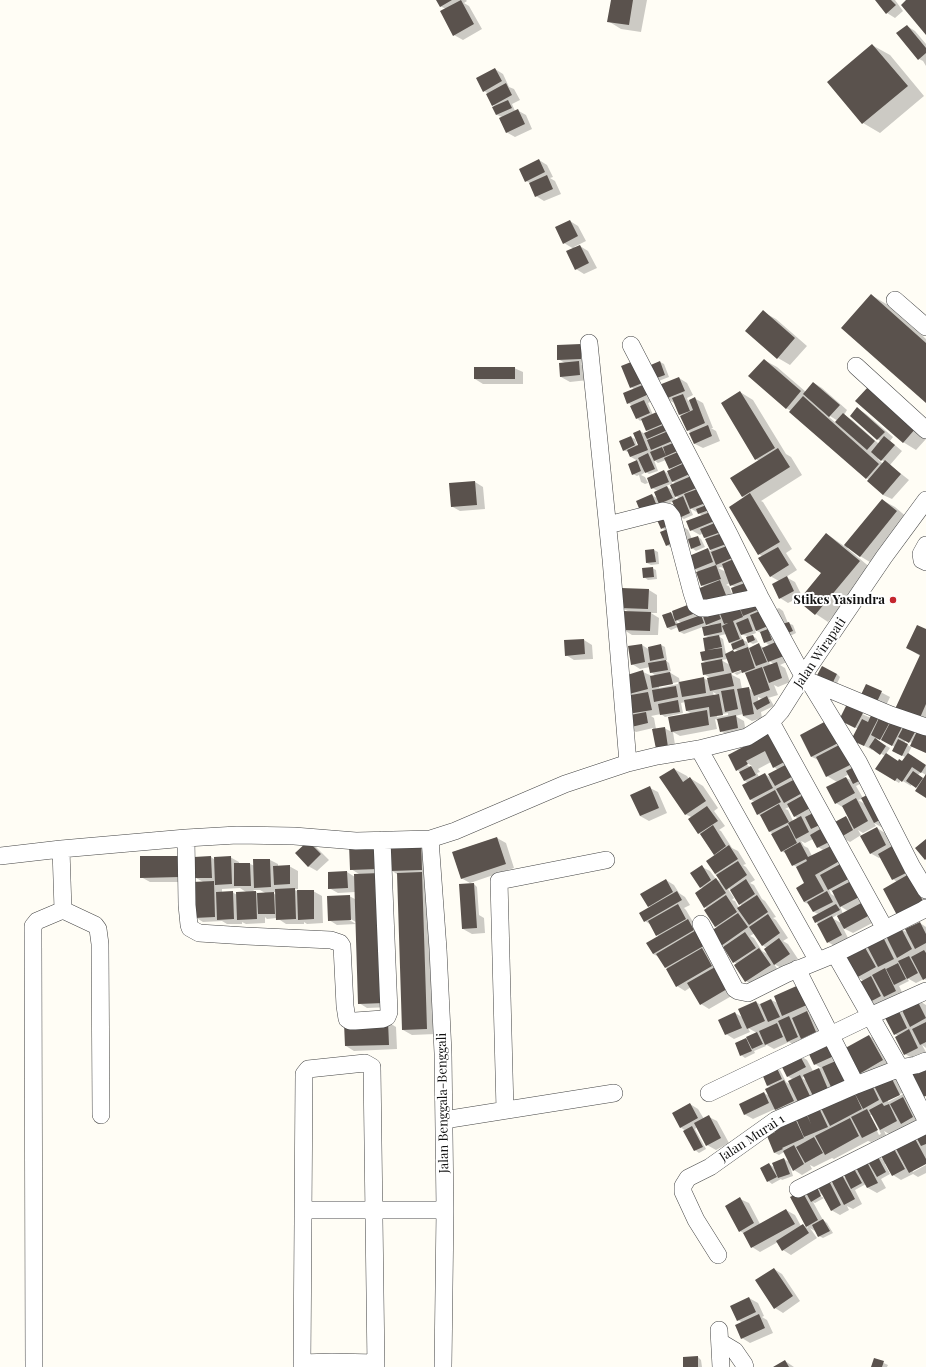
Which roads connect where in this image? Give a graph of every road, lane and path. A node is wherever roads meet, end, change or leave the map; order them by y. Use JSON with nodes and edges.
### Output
{"nodes":[{"id":1,"x":895,"y":300,"type":"dead end"},
{"id":2,"x":926,"y":327,"type":"edge"},
{"id":3,"x":588,"y":343,"type":"dead end"},
{"id":4,"x":631,"y":345,"type":"dead end"},
{"id":5,"x":856,"y":366,"type":"dead end"},
{"id":6,"x":926,"y":430,"type":"edge"},
{"id":7,"x":926,"y":500,"type":"edge"},
{"id":8,"x":608,"y":525,"type":"junction"},
{"id":9,"x":926,"y":545,"type":"edge"},
{"id":10,"x":926,"y":562,"type":"edge"},
{"id":11,"x":760,"y":597,"type":"junction"},
{"id":12,"x":806,"y":678,"type":"junction"},
{"id":13,"x":771,"y":722,"type":"junction"},
{"id":14,"x":926,"y":727,"type":"edge"},
{"id":15,"x":699,"y":749,"type":"junction"},
{"id":16,"x":628,"y":763,"type":"junction"},
{"id":17,"x":186,"y":838,"type":"junction"},
{"id":18,"x":430,"y":839,"type":"junction"},
{"id":19,"x":382,"y":840,"type":"junction"},
{"id":20,"x":61,"y":849,"type":"junction"},
{"id":21,"x":0,"y":856,"type":"edge"},
{"id":22,"x":606,"y":860,"type":"dead end"},
{"id":23,"x":926,"y":890,"type":"edge"},
{"id":24,"x":63,"y":910,"type":"junction"},
{"id":25,"x":925,"y":911,"type":"edge"},
{"id":26,"x":701,"y":924,"type":"dead end"},
{"id":27,"x":885,"y":929,"type":"junction"},
{"id":28,"x":835,"y":954,"type":"junction"},
{"id":29,"x":818,"y":961,"type":"junction"},
{"id":30,"x":797,"y":969,"type":"junction"},
{"id":31,"x":926,"y":991,"type":"edge"},
{"id":32,"x":870,"y":1016,"type":"junction"},
{"id":33,"x":831,"y":1036,"type":"junction"},
{"id":34,"x":926,"y":1061,"type":"edge"},
{"id":35,"x":900,"y":1068,"type":"junction"},
{"id":36,"x":856,"y":1085,"type":"junction"},
{"id":37,"x":614,"y":1093,"type":"dead end"},
{"id":38,"x":710,"y":1093,"type":"dead end"},
{"id":39,"x":505,"y":1110,"type":"junction"},
{"id":40,"x":101,"y":1115,"type":"dead end"},
{"id":41,"x":444,"y":1120,"type":"junction"},
{"id":42,"x":926,"y":1120,"type":"edge"},
{"id":43,"x":926,"y":1125,"type":"edge"},
{"id":44,"x":798,"y":1189,"type":"dead end"},
{"id":45,"x":304,"y":1210,"type":"junction"},
{"id":46,"x":374,"y":1210,"type":"junction"},
{"id":47,"x":445,"y":1210,"type":"junction"},
{"id":48,"x":718,"y":1255,"type":"dead end"},
{"id":49,"x":302,"y":1365,"type":"edge"},
{"id":50,"x":376,"y":1365,"type":"edge"},
{"id":51,"x":34,"y":1367,"type":"edge"},
{"id":52,"x":443,"y":1367,"type":"edge"},
{"id":53,"x":721,"y":1367,"type":"edge"},
{"id":54,"x":745,"y":1367,"type":"edge"}],
"edges":[{"from":1,"to":2,"type":"street"},
{"from":3,"to":8,"type":"street"},
{"from":4,"to":11,"type":"street"},
{"from":5,"to":6,"type":"street"},
{"from":7,"to":12,"type":"street","name":"Jalan Wirapati"},
{"from":8,"to":11,"type":"street"},
{"from":8,"to":16,"type":"street"},
{"from":9,"to":10,"type":"street"},
{"from":11,"to":12,"type":"street"},
{"from":12,"to":13,"type":"street","name":"Jalan Wirapati"},
{"from":12,"to":14,"type":"street"},
{"from":12,"to":23,"type":"street"},
{"from":13,"to":15,"type":"street","name":"Jalan Wirapati"},
{"from":13,"to":27,"type":"street"},
{"from":15,"to":16,"type":"street","name":"Jalan Wirapati"},
{"from":15,"to":29,"type":"street"},
{"from":16,"to":18,"type":"street","name":"Jalan Wirapati"},
{"from":17,"to":19,"type":"street","name":"Jalan Wirapati"},
{"from":17,"to":19,"type":"street"},
{"from":17,"to":20,"type":"street","name":"Jalan Wirapati"},
{"from":18,"to":19,"type":"street","name":"Jalan Wirapati"},
{"from":18,"to":41,"type":"street","name":"Jalan Benggala-Benggali"},
{"from":20,"to":21,"type":"street","name":"Jalan Wirapati"},
{"from":20,"to":24,"type":"street"},
{"from":22,"to":39,"type":"street"},
{"from":24,"to":40,"type":"street"},
{"from":24,"to":51,"type":"street"},
{"from":25,"to":27,"type":"street"},
{"from":26,"to":30,"type":"street"},
{"from":27,"to":28,"type":"street"},
{"from":28,"to":29,"type":"street"},
{"from":28,"to":32,"type":"street"},
{"from":29,"to":30,"type":"street"},
{"from":30,"to":33,"type":"street"},
{"from":31,"to":32,"type":"street"},
{"from":32,"to":33,"type":"street"},
{"from":32,"to":35,"type":"street"},
{"from":33,"to":36,"type":"street"},
{"from":33,"to":38,"type":"street"},
{"from":34,"to":35,"type":"street","name":"Jalan Murai 1"},
{"from":35,"to":36,"type":"street","name":"Jalan Murai 1"},
{"from":35,"to":42,"type":"street"},
{"from":36,"to":48,"type":"street","name":"Jalan Murai 1"},
{"from":37,"to":39,"type":"street"},
{"from":39,"to":41,"type":"street"},
{"from":41,"to":47,"type":"street","name":"Jalan Benggala-Benggali"},
{"from":43,"to":44,"type":"street"},
{"from":45,"to":46,"type":"street"},
{"from":45,"to":46,"type":"street"},
{"from":45,"to":49,"type":"street"},
{"from":46,"to":47,"type":"street"},
{"from":46,"to":50,"type":"street"},
{"from":47,"to":52,"type":"street","name":"Jalan Benggala-Benggali"},
{"from":49,"to":50,"type":"street"},
{"from":53,"to":54,"type":"street"}]}
